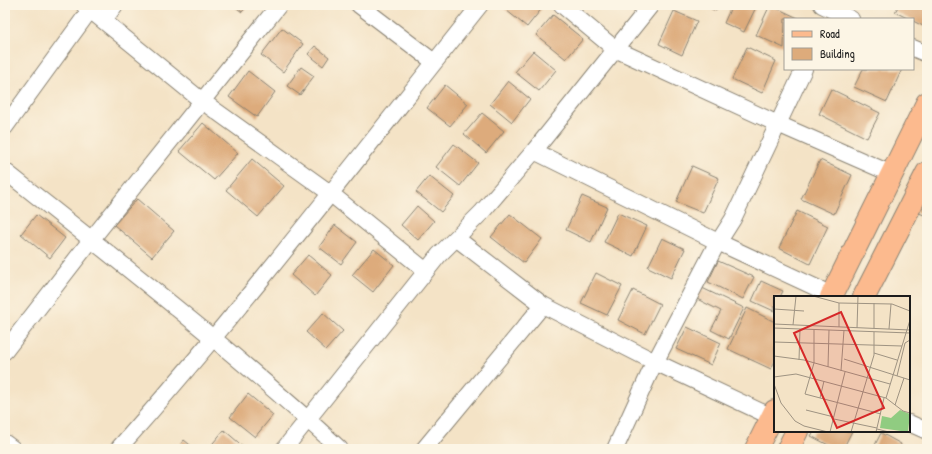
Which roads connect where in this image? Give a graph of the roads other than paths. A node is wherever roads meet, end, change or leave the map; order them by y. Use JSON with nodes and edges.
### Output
{"nodes":[{"id":1,"x":115,"y":5,"type":"edge"},
{"id":2,"x":279,"y":5,"type":"edge"},
{"id":3,"x":359,"y":5,"type":"edge"},
{"id":4,"x":480,"y":5,"type":"edge"},
{"id":5,"x":562,"y":5,"type":"edge"},
{"id":6,"x":651,"y":5,"type":"edge"},
{"id":7,"x":87,"y":7,"type":"edge"},
{"id":8,"x":829,"y":10,"type":"edge"},
{"id":9,"x":849,"y":18,"type":"edge"},
{"id":10,"x":104,"y":20,"type":"junction"},
{"id":11,"x":914,"y":48,"type":"edge"},
{"id":12,"x":615,"y":49,"type":"junction"},
{"id":13,"x":927,"y":54,"type":"edge"},
{"id":14,"x":434,"y":62,"type":"junction"},
{"id":15,"x":804,"y":70,"type":"edge"},
{"id":16,"x":202,"y":101,"type":"junction"},
{"id":17,"x":927,"y":102,"type":"edge"},
{"id":18,"x":778,"y":124,"type":"junction"},
{"id":19,"x":5,"y":127,"type":"edge"},
{"id":20,"x":534,"y":151,"type":"junction"},
{"id":21,"x":5,"y":171,"type":"edge"},
{"id":22,"x":927,"y":173,"type":"edge"},
{"id":23,"x":892,"y":174,"type":"junction"},
{"id":24,"x":330,"y":193,"type":"junction"},
{"id":25,"x":456,"y":238,"type":"junction"},
{"id":26,"x":91,"y":240,"type":"junction"},
{"id":27,"x":718,"y":242,"type":"junction"},
{"id":28,"x":426,"y":271,"type":"junction"},
{"id":29,"x":832,"y":296,"type":"edge"},
{"id":30,"x":865,"y":296,"type":"edge"},
{"id":31,"x":543,"y":305,"type":"junction"},
{"id":32,"x":214,"y":337,"type":"junction"},
{"id":33,"x":5,"y":350,"type":"edge"},
{"id":34,"x":656,"y":362,"type":"junction"},
{"id":35,"x":774,"y":414,"type":"edge"},
{"id":36,"x":308,"y":419,"type":"junction"},
{"id":37,"x":910,"y":422,"type":"edge"},
{"id":38,"x":927,"y":431,"type":"edge"},
{"id":39,"x":796,"y":432,"type":"edge"},
{"id":40,"x":5,"y":443,"type":"edge"},
{"id":41,"x":13,"y":449,"type":"edge"},
{"id":42,"x":118,"y":449,"type":"edge"},
{"id":43,"x":284,"y":449,"type":"edge"},
{"id":44,"x":340,"y":449,"type":"edge"},
{"id":45,"x":424,"y":449,"type":"edge"},
{"id":46,"x":615,"y":449,"type":"edge"},
{"id":47,"x":756,"y":449,"type":"edge"},
{"id":48,"x":788,"y":449,"type":"edge"}],
"edges":[{"from":1,"to":10,"type":"street"},
{"from":2,"to":16,"type":"street"},
{"from":3,"to":14,"type":"street"},
{"from":4,"to":14,"type":"street"},
{"from":5,"to":12,"type":"street"},
{"from":6,"to":12,"type":"street"},
{"from":7,"to":10,"type":"street"},
{"from":7,"to":19,"type":"street"},
{"from":8,"to":9,"type":"street"},
{"from":10,"to":16,"type":"street"},
{"from":11,"to":13,"type":"street"},
{"from":12,"to":18,"type":"street"},
{"from":12,"to":20,"type":"street"},
{"from":14,"to":24,"type":"street"},
{"from":15,"to":18,"type":"street"},
{"from":16,"to":24,"type":"street"},
{"from":16,"to":26,"type":"street"},
{"from":17,"to":23,"type":"main road"},
{"from":18,"to":23,"type":"street"},
{"from":18,"to":27,"type":"street"},
{"from":20,"to":25,"type":"street"},
{"from":20,"to":27,"type":"street"},
{"from":21,"to":26,"type":"street"},
{"from":22,"to":30,"type":"main road"},
{"from":23,"to":29,"type":"main road"},
{"from":24,"to":28,"type":"street"},
{"from":24,"to":32,"type":"street"},
{"from":25,"to":28,"type":"street"},
{"from":25,"to":31,"type":"street"},
{"from":26,"to":32,"type":"street"},
{"from":26,"to":33,"type":"street"},
{"from":27,"to":29,"type":"street"},
{"from":27,"to":34,"type":"street"},
{"from":28,"to":36,"type":"street"},
{"from":31,"to":34,"type":"street"},
{"from":31,"to":45,"type":"street"},
{"from":32,"to":36,"type":"street"},
{"from":32,"to":42,"type":"street"},
{"from":34,"to":35,"type":"street"},
{"from":34,"to":46,"type":"street"},
{"from":35,"to":47,"type":"main road"},
{"from":36,"to":43,"type":"street"},
{"from":36,"to":44,"type":"street"},
{"from":37,"to":38,"type":"street"},
{"from":39,"to":48,"type":"main road"},
{"from":40,"to":41,"type":"street"}]}
